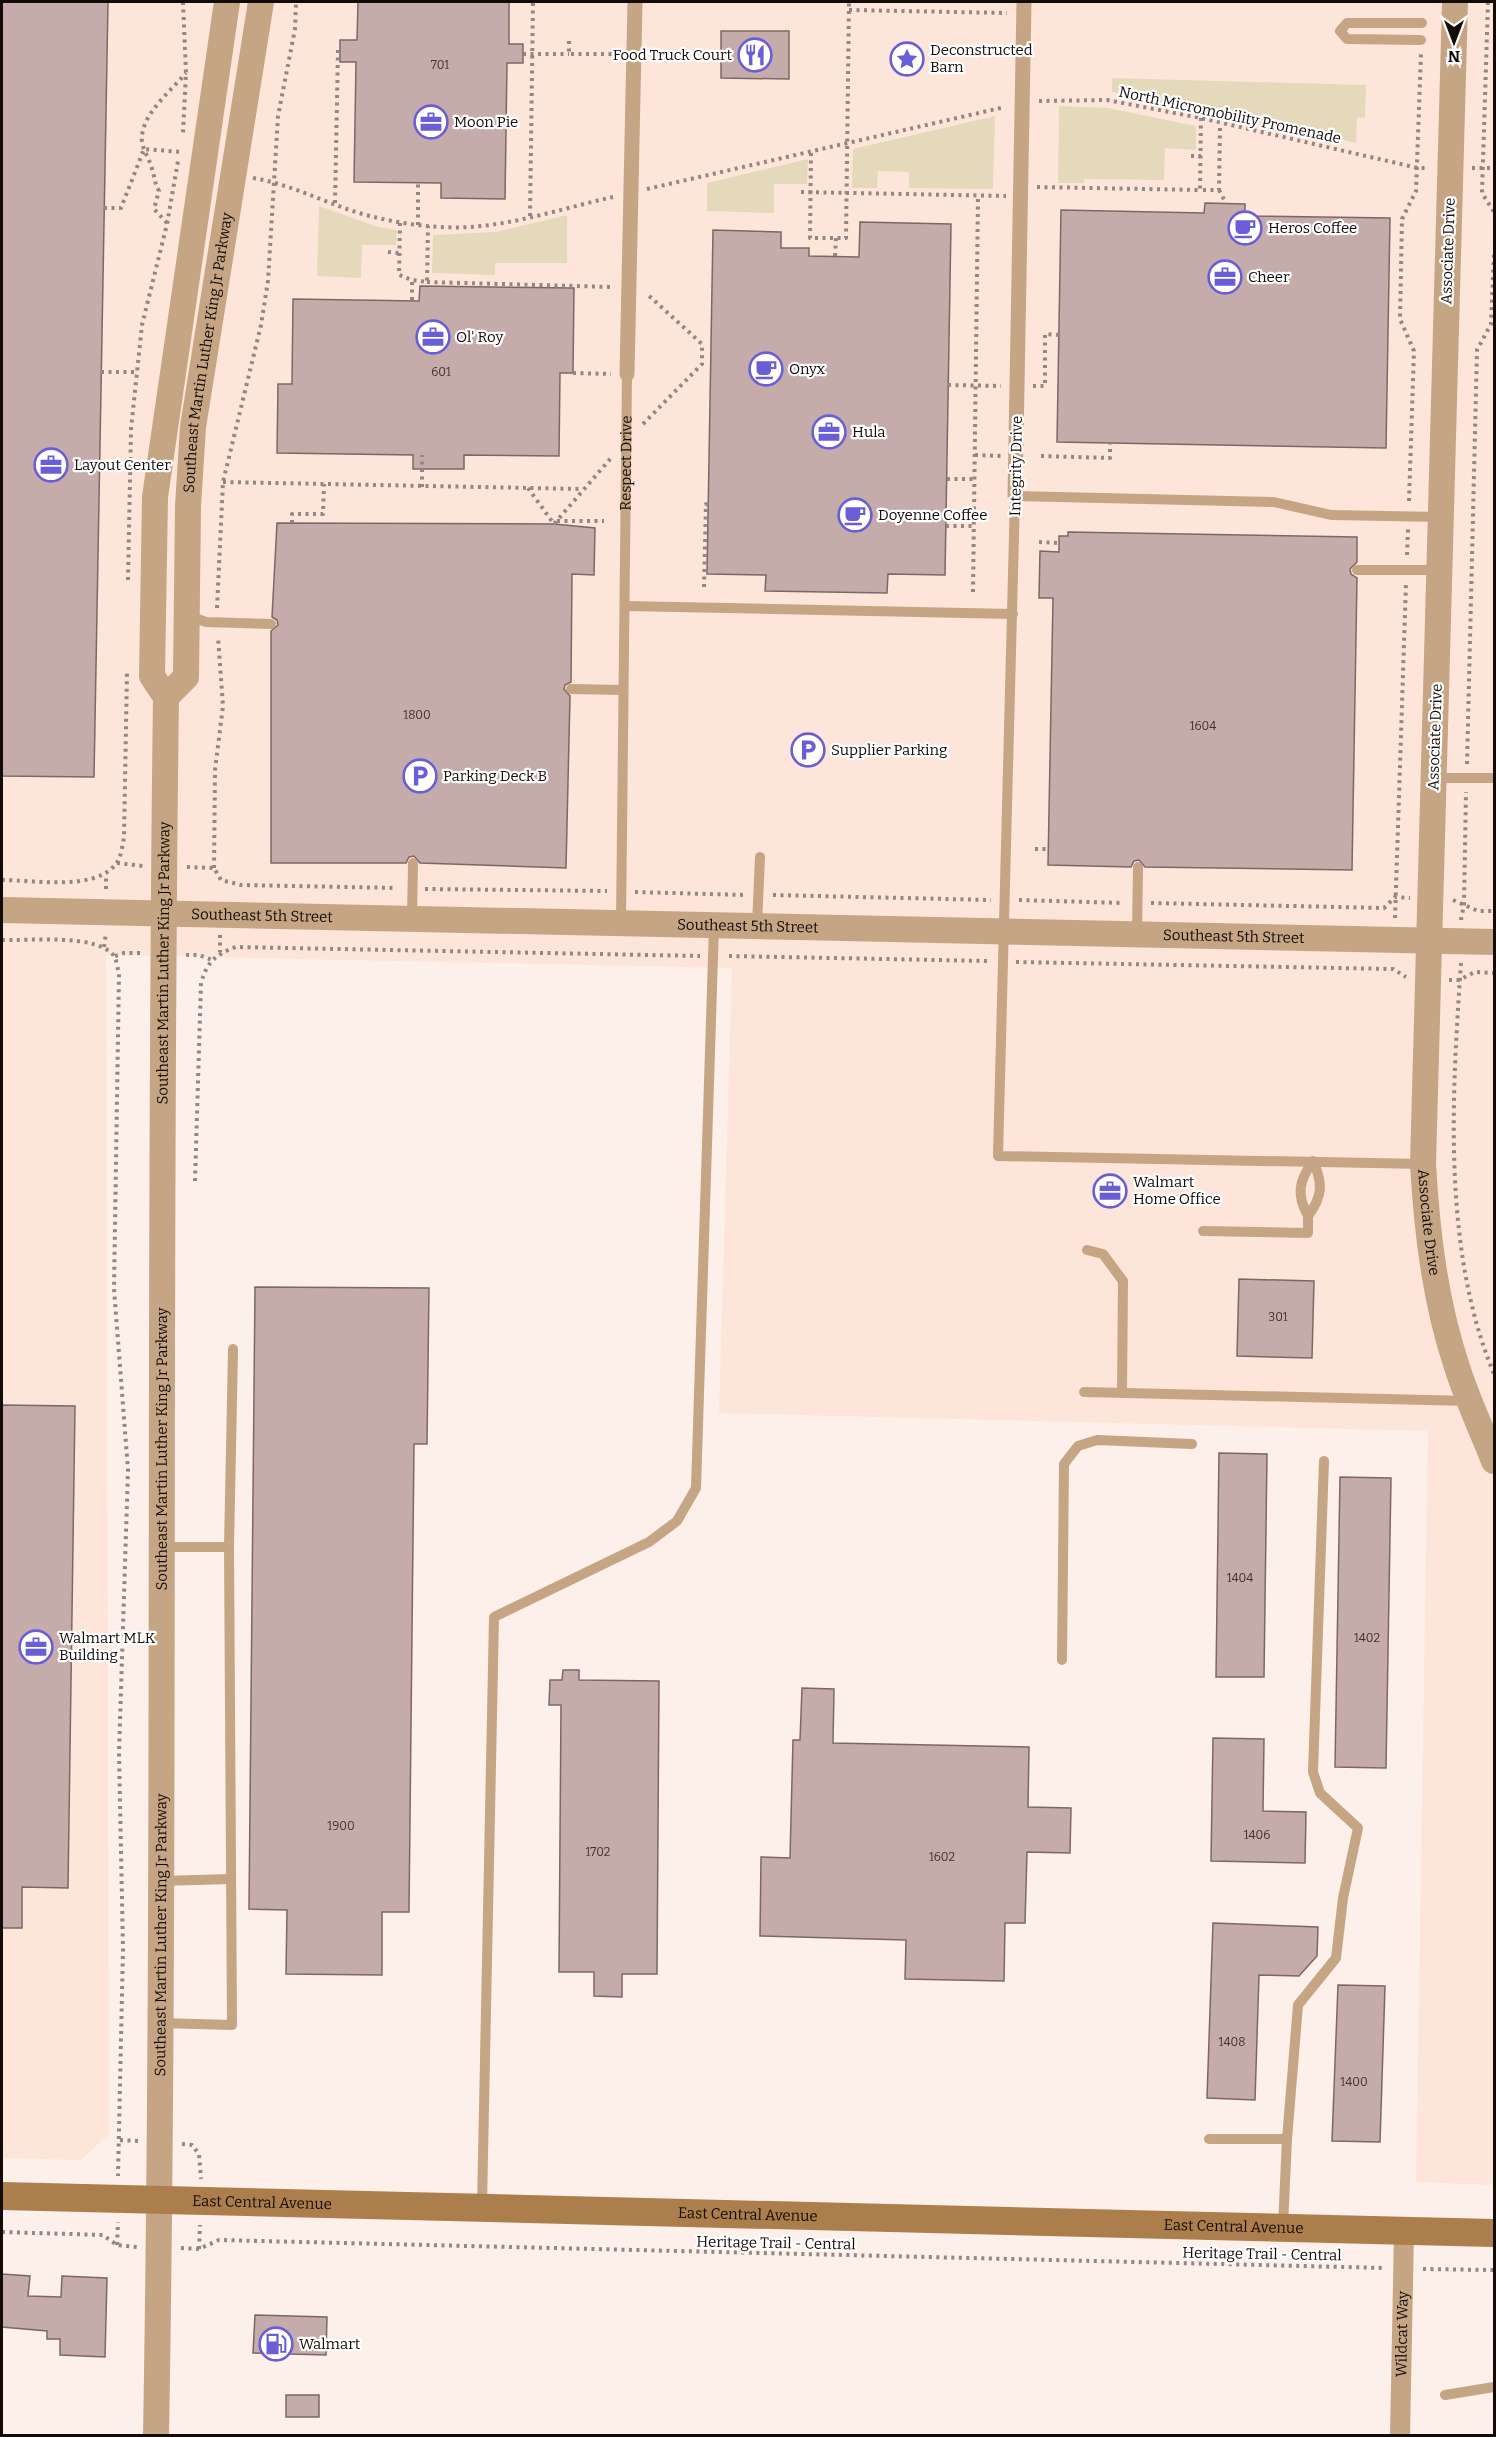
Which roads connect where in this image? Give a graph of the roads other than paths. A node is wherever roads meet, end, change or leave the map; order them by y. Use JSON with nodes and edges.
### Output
{"nodes":[{"id":1,"x":227,"y":2,"type":"edge"},
{"id":2,"x":261,"y":2,"type":"edge"},
{"id":3,"x":634,"y":2,"type":"edge"},
{"id":4,"x":1455,"y":2,"type":"edge"},
{"id":5,"x":1023,"y":8,"type":"edge"},
{"id":6,"x":1422,"y":23,"type":"dead end"},
{"id":7,"x":1421,"y":40,"type":"road end"},
{"id":8,"x":627,"y":374,"type":"joint"},
{"id":9,"x":1015,"y":496,"type":"junction"},
{"id":10,"x":1440,"y":517,"type":"junction"},
{"id":11,"x":1357,"y":570,"type":"dead end"},
{"id":12,"x":1439,"y":570,"type":"junction"},
{"id":13,"x":625,"y":606,"type":"junction"},
{"id":14,"x":186,"y":614,"type":"junction"},
{"id":15,"x":1013,"y":614,"type":"junction"},
{"id":16,"x":271,"y":624,"type":"dead end"},
{"id":17,"x":571,"y":689,"type":"dead end"},
{"id":18,"x":623,"y":690,"type":"junction"},
{"id":19,"x":166,"y":697,"type":"junction"},
{"id":20,"x":1434,"y":778,"type":"junction"},
{"id":21,"x":1494,"y":778,"type":"edge"},
{"id":22,"x":760,"y":857,"type":"dead end"},
{"id":23,"x":413,"y":863,"type":"dead end"},
{"id":24,"x":1138,"y":867,"type":"dead end"},
{"id":25,"x":2,"y":910,"type":"edge"},
{"id":26,"x":162,"y":913,"type":"junction"},
{"id":27,"x":412,"y":918,"type":"junction"},
{"id":28,"x":621,"y":922,"type":"junction"},
{"id":29,"x":714,"y":924,"type":"junction"},
{"id":30,"x":757,"y":925,"type":"junction"},
{"id":31,"x":1006,"y":931,"type":"junction"},
{"id":32,"x":1137,"y":933,"type":"junction"},
{"id":33,"x":1429,"y":939,"type":"junction"},
{"id":34,"x":1494,"y":942,"type":"edge"},
{"id":35,"x":1313,"y":1161,"type":"junction"},
{"id":36,"x":1424,"y":1164,"type":"junction"},
{"id":37,"x":1308,"y":1216,"type":"junction"},
{"id":38,"x":1203,"y":1231,"type":"dead end"},
{"id":39,"x":1087,"y":1250,"type":"dead end"},
{"id":40,"x":233,"y":1349,"type":"dead end"},
{"id":41,"x":1084,"y":1392,"type":"dead end"},
{"id":42,"x":1122,"y":1393,"type":"junction"},
{"id":43,"x":1469,"y":1401,"type":"junction"},
{"id":44,"x":1192,"y":1444,"type":"dead end"},
{"id":45,"x":1494,"y":1458,"type":"edge"},
{"id":46,"x":1324,"y":1461,"type":"dead end"},
{"id":47,"x":161,"y":1547,"type":"junction"},
{"id":48,"x":229,"y":1547,"type":"junction"},
{"id":49,"x":1062,"y":1660,"type":"dead end"},
{"id":50,"x":231,"y":1879,"type":"junction"},
{"id":51,"x":160,"y":1881,"type":"junction"},
{"id":52,"x":160,"y":2023,"type":"junction"},
{"id":53,"x":1209,"y":2139,"type":"dead end"},
{"id":54,"x":1287,"y":2139,"type":"junction"},
{"id":55,"x":2,"y":2196,"type":"edge"},
{"id":56,"x":160,"y":2200,"type":"junction"},
{"id":57,"x":482,"y":2209,"type":"junction"},
{"id":58,"x":1283,"y":2229,"type":"junction"},
{"id":59,"x":1404,"y":2232,"type":"junction"},
{"id":60,"x":1494,"y":2233,"type":"edge"},
{"id":61,"x":1494,"y":2387,"type":"edge"},
{"id":62,"x":1445,"y":2396,"type":"dead end"},
{"id":63,"x":156,"y":2436,"type":"edge"},
{"id":64,"x":1400,"y":2436,"type":"edge"}],
"edges":[{"from":1,"to":19,"type":"street","name":"Southeast Martin Luther King Jr Parkway"},
{"from":2,"to":14,"type":"street","name":"Southeast Martin Luther King Jr Parkway"},
{"from":3,"to":8,"type":"street","name":"Respect Drive"},
{"from":4,"to":10,"type":"street","name":"Associate Drive"},
{"from":5,"to":9,"type":"street","name":"Integrity Drive"},
{"from":6,"to":7,"type":"lane"},
{"from":8,"to":13,"type":"lane","name":"Respect Drive"},
{"from":9,"to":10,"type":"lane"},
{"from":9,"to":15,"type":"lane","name":"Integrity Drive"},
{"from":10,"to":12,"type":"street","name":"Associate Drive"},
{"from":11,"to":12,"type":"lane"},
{"from":12,"to":20,"type":"street","name":"Associate Drive"},
{"from":13,"to":15,"type":"lane"},
{"from":13,"to":18,"type":"lane","name":"Respect Drive"},
{"from":14,"to":16,"type":"lane"},
{"from":14,"to":19,"type":"street","name":"Southeast Martin Luther King Jr Parkway"},
{"from":15,"to":31,"type":"lane","name":"Integrity Drive"},
{"from":17,"to":18,"type":"lane"},
{"from":18,"to":28,"type":"lane","name":"Respect Drive"},
{"from":19,"to":26,"type":"street","name":"Southeast Martin Luther King Jr Parkway"},
{"from":20,"to":21,"type":"lane"},
{"from":20,"to":33,"type":"street","name":"Associate Drive"},
{"from":22,"to":30,"type":"lane"},
{"from":23,"to":27,"type":"lane"},
{"from":24,"to":32,"type":"lane"},
{"from":25,"to":26,"type":"street","name":"Southeast 5th Street"},
{"from":26,"to":27,"type":"street","name":"Southeast 5th Street"},
{"from":26,"to":47,"type":"street","name":"Southeast Martin Luther King Jr Parkway"},
{"from":27,"to":28,"type":"street","name":"Southeast 5th Street"},
{"from":28,"to":29,"type":"street","name":"Southeast 5th Street"},
{"from":29,"to":30,"type":"street","name":"Southeast 5th Street"},
{"from":29,"to":57,"type":"lane"},
{"from":30,"to":31,"type":"street","name":"Southeast 5th Street"},
{"from":31,"to":32,"type":"street","name":"Southeast 5th Street"},
{"from":31,"to":35,"type":"lane","name":"Integrity Drive"},
{"from":32,"to":33,"type":"street","name":"Southeast 5th Street"},
{"from":33,"to":34,"type":"street","name":"Southeast 5th Street"},
{"from":33,"to":36,"type":"street","name":"Associate Drive"},
{"from":35,"to":36,"type":"lane"},
{"from":35,"to":37,"type":"lane"},
{"from":35,"to":37,"type":"lane"},
{"from":36,"to":43,"type":"street","name":"Associate Drive"},
{"from":37,"to":38,"type":"lane"},
{"from":39,"to":42,"type":"lane"},
{"from":40,"to":48,"type":"lane"},
{"from":41,"to":42,"type":"lane"},
{"from":42,"to":43,"type":"lane"},
{"from":43,"to":45,"type":"street","name":"Associate Drive"},
{"from":44,"to":49,"type":"lane"},
{"from":46,"to":54,"type":"lane"},
{"from":47,"to":48,"type":"lane"},
{"from":47,"to":51,"type":"street","name":"Southeast Martin Luther King Jr Parkway"},
{"from":48,"to":50,"type":"lane"},
{"from":50,"to":51,"type":"lane"},
{"from":50,"to":52,"type":"lane"},
{"from":51,"to":52,"type":"street","name":"Southeast Martin Luther King Jr Parkway"},
{"from":52,"to":56,"type":"street","name":"Southeast Martin Luther King Jr Parkway"},
{"from":53,"to":54,"type":"lane"},
{"from":54,"to":58,"type":"lane"},
{"from":55,"to":56,"type":"main road","name":"East Central Avenue"},
{"from":56,"to":57,"type":"main road","name":"East Central Avenue"},
{"from":56,"to":63,"type":"street","name":"Southeast Martin Luther King Jr Parkway"},
{"from":57,"to":58,"type":"main road","name":"East Central Avenue"},
{"from":58,"to":59,"type":"main road","name":"East Central Avenue"},
{"from":59,"to":60,"type":"main road","name":"East Central Avenue"},
{"from":59,"to":64,"type":"street","name":"Wildcat Way"},
{"from":61,"to":62,"type":"lane"}]}
